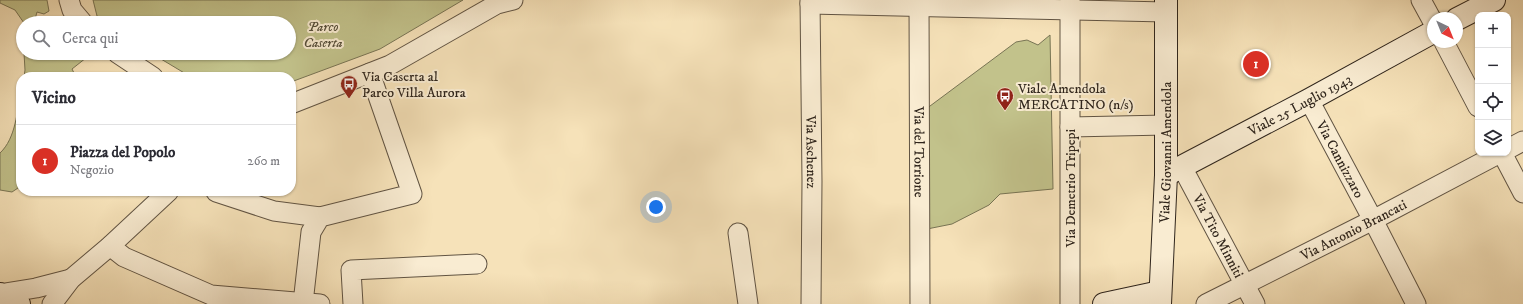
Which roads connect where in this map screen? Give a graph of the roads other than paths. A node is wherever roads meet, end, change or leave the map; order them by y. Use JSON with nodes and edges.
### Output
{"nodes":[{"id":1,"x":69,"y":0,"type":"edge"},
{"id":2,"x":513,"y":0,"type":"edge"},
{"id":3,"x":1421,"y":0,"type":"edge"},
{"id":4,"x":1494,"y":0,"type":"edge"},
{"id":5,"x":810,"y":2,"type":"edge"},
{"id":6,"x":919,"y":3,"type":"edge"},
{"id":7,"x":1070,"y":5,"type":"edge"},
{"id":8,"x":1166,"y":6,"type":"edge"},
{"id":9,"x":1428,"y":12,"type":"edge"},
{"id":10,"x":77,"y":16,"type":"edge"},
{"id":11,"x":1463,"y":17,"type":"edge"},
{"id":12,"x":1427,"y":35,"type":"edge"},
{"id":13,"x":1447,"y":48,"type":"edge"},
{"id":14,"x":128,"y":60,"type":"edge"},
{"id":15,"x":146,"y":72,"type":"edge"},
{"id":16,"x":370,"y":73,"type":"junction"},
{"id":17,"x":1308,"y":100,"type":"junction"},
{"id":18,"x":1475,"y":101,"type":"edge"},
{"id":19,"x":296,"y":102,"type":"edge"},
{"id":20,"x":1166,"y":125,"type":"junction"},
{"id":21,"x":1070,"y":127,"type":"junction"},
{"id":22,"x":1523,"y":141,"type":"edge"},
{"id":23,"x":1511,"y":147,"type":"edge"},
{"id":24,"x":1495,"y":156,"type":"edge"},
{"id":25,"x":1503,"y":156,"type":"edge"},
{"id":26,"x":1174,"y":171,"type":"junction"},
{"id":27,"x":1523,"y":193,"type":"edge"},
{"id":28,"x":164,"y":196,"type":"edge"},
{"id":29,"x":228,"y":196,"type":"edge"},
{"id":30,"x":320,"y":217,"type":"junction"},
{"id":31,"x":1373,"y":220,"type":"junction"},
{"id":32,"x":738,"y":233,"type":"dead end"},
{"id":33,"x":110,"y":246,"type":"junction"},
{"id":34,"x":477,"y":264,"type":"dead end"},
{"id":35,"x":71,"y":279,"type":"junction"},
{"id":36,"x":1244,"y":284,"type":"junction"},
{"id":37,"x":0,"y":294,"type":"edge"},
{"id":38,"x":1160,"y":298,"type":"edge"},
{"id":39,"x":311,"y":303,"type":"edge"},
{"id":40,"x":19,"y":304,"type":"edge"},
{"id":41,"x":52,"y":304,"type":"edge"},
{"id":42,"x":353,"y":304,"type":"edge"},
{"id":43,"x":748,"y":304,"type":"edge"},
{"id":44,"x":811,"y":304,"type":"edge"},
{"id":45,"x":920,"y":304,"type":"edge"},
{"id":46,"x":1070,"y":304,"type":"edge"},
{"id":47,"x":1104,"y":304,"type":"edge"},
{"id":48,"x":1206,"y":304,"type":"edge"},
{"id":49,"x":1255,"y":304,"type":"edge"},
{"id":50,"x":1416,"y":304,"type":"edge"}],
"edges":[{"from":1,"to":10,"type":"street"},
{"from":2,"to":16,"type":"street"},
{"from":3,"to":9,"type":"street"},
{"from":4,"to":11,"type":"street"},
{"from":5,"to":6,"type":"street"},
{"from":5,"to":44,"type":"street","name":"Via Aschenez"},
{"from":6,"to":7,"type":"street"},
{"from":6,"to":45,"type":"street","name":"Via del Torrione"},
{"from":7,"to":8,"type":"street"},
{"from":7,"to":21,"type":"street","name":"Via Demetrio Tripepi"},
{"from":8,"to":20,"type":"street","name":"Viale Giovanni Amendola"},
{"from":12,"to":17,"type":"street","name":"Viale 25 Luglio 1943"},
{"from":13,"to":18,"type":"street"},
{"from":14,"to":15,"type":"street"},
{"from":16,"to":19,"type":"street"},
{"from":16,"to":30,"type":"street"},
{"from":17,"to":26,"type":"street","name":"Viale 25 Luglio 1943"},
{"from":17,"to":31,"type":"street","name":"Via Cannizzaro"},
{"from":20,"to":21,"type":"street"},
{"from":20,"to":26,"type":"street","name":"Viale Giovanni Amendola"},
{"from":21,"to":46,"type":"street","name":"Via Demetrio Tripepi"},
{"from":22,"to":23,"type":"street"},
{"from":24,"to":31,"type":"street","name":"Via Antonio Brancati"},
{"from":25,"to":27,"type":"street"},
{"from":26,"to":36,"type":"street","name":"Via Tito Minniti"},
{"from":26,"to":38,"type":"street","name":"Viale Giovanni Amendola"},
{"from":28,"to":33,"type":"street"},
{"from":29,"to":30,"type":"street"},
{"from":30,"to":39,"type":"street"},
{"from":31,"to":36,"type":"street","name":"Via Antonio Brancati"},
{"from":31,"to":50,"type":"street","name":"Via Cannizzaro"},
{"from":32,"to":43,"type":"street"},
{"from":33,"to":35,"type":"street"},
{"from":33,"to":39,"type":"street"},
{"from":34,"to":42,"type":"street"},
{"from":35,"to":37,"type":"street"},
{"from":35,"to":41,"type":"street"},
{"from":36,"to":48,"type":"street","name":"Via Antonio Brancati"},
{"from":36,"to":49,"type":"street","name":"Via Tito Minniti"},
{"from":37,"to":40,"type":"street"},
{"from":38,"to":47,"type":"street"}]}
